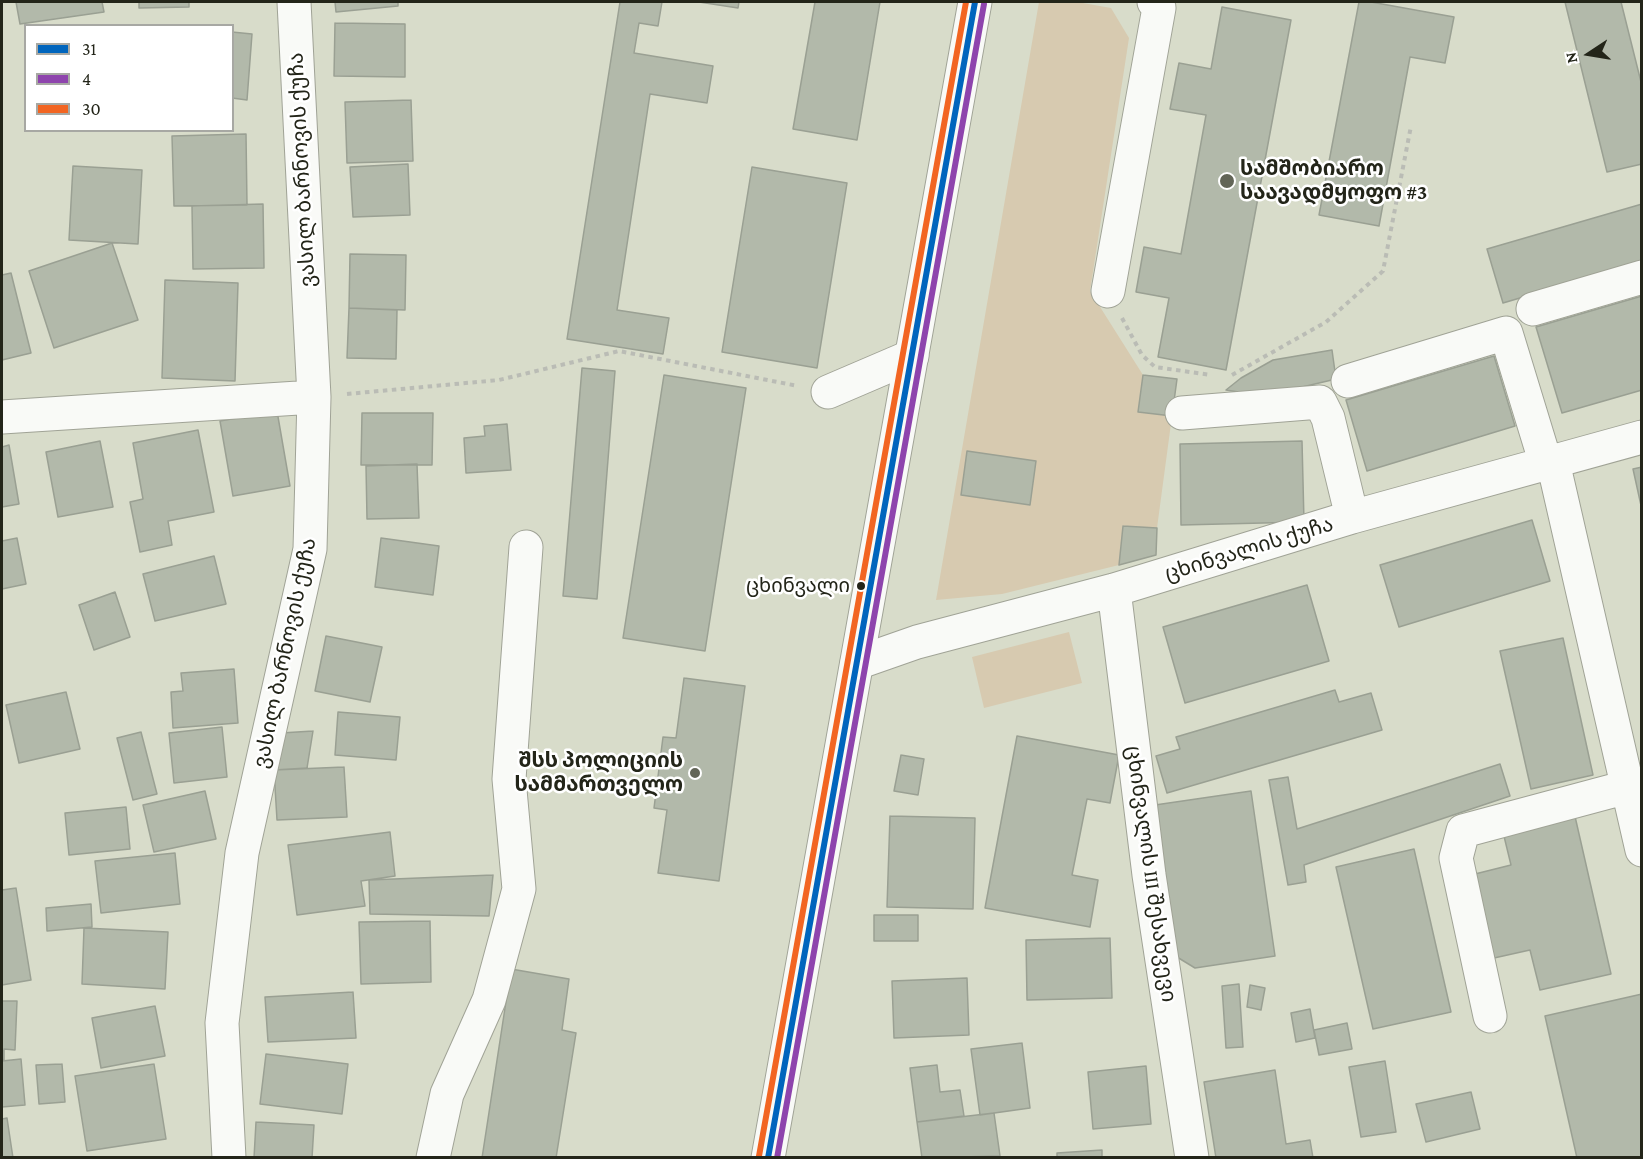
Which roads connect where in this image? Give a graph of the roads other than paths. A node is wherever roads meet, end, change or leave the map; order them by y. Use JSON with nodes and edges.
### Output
{"nodes":[{"id":1,"x":294,"y":2,"type":"edge"},
{"id":2,"x":975,"y":2,"type":"edge"},
{"id":3,"x":1154,"y":2,"type":"edge"},
{"id":4,"x":1641,"y":277,"type":"edge"},
{"id":5,"x":1108,"y":291,"type":"road end"},
{"id":6,"x":1533,"y":309,"type":"dead end"},
{"id":7,"x":912,"y":356,"type":"junction"},
{"id":8,"x":1348,"y":381,"type":"dead end"},
{"id":9,"x":828,"y":392,"type":"road end"},
{"id":10,"x":314,"y":398,"type":"junction"},
{"id":11,"x":1182,"y":413,"type":"dead end"},
{"id":12,"x":2,"y":417,"type":"edge"},
{"id":13,"x":1641,"y":437,"type":"edge"},
{"id":14,"x":1550,"y":463,"type":"junction"},
{"id":15,"x":1352,"y":517,"type":"junction"},
{"id":16,"x":526,"y":547,"type":"dead end"},
{"id":17,"x":1114,"y":590,"type":"junction"},
{"id":18,"x":857,"y":663,"type":"junction"},
{"id":19,"x":1627,"y":788,"type":"junction"},
{"id":20,"x":1641,"y":850,"type":"edge"},
{"id":21,"x":1490,"y":1016,"type":"dead end"},
{"id":22,"x":229,"y":1158,"type":"edge"},
{"id":23,"x":434,"y":1158,"type":"edge"},
{"id":24,"x":768,"y":1158,"type":"edge"},
{"id":25,"x":1192,"y":1158,"type":"edge"}],
"edges":[{"from":1,"to":10,"type":"street","name":"ვასილ ბარნოვის ქუჩა"},
{"from":2,"to":7,"type":"street"},
{"from":3,"to":5,"type":"street"},
{"from":4,"to":6,"type":"street"},
{"from":7,"to":9,"type":"street"},
{"from":7,"to":18,"type":"street"},
{"from":8,"to":14,"type":"street"},
{"from":10,"to":12,"type":"street"},
{"from":10,"to":22,"type":"street","name":"ვასილ ბარნოვის ქუჩა"},
{"from":11,"to":15,"type":"street"},
{"from":13,"to":14,"type":"street","name":"ცხინვალის ქუჩა"},
{"from":14,"to":15,"type":"street","name":"ცხინვალის ქუჩა"},
{"from":14,"to":19,"type":"street"},
{"from":15,"to":17,"type":"street","name":"ცხინვალის ქუჩა"},
{"from":16,"to":23,"type":"street"},
{"from":17,"to":18,"type":"street","name":"ცხინვალის ქუჩა"},
{"from":17,"to":25,"type":"street","name":"ცხინვალის III შესახვევი"},
{"from":18,"to":24,"type":"street"},
{"from":19,"to":20,"type":"street"},
{"from":19,"to":21,"type":"street"}]}
